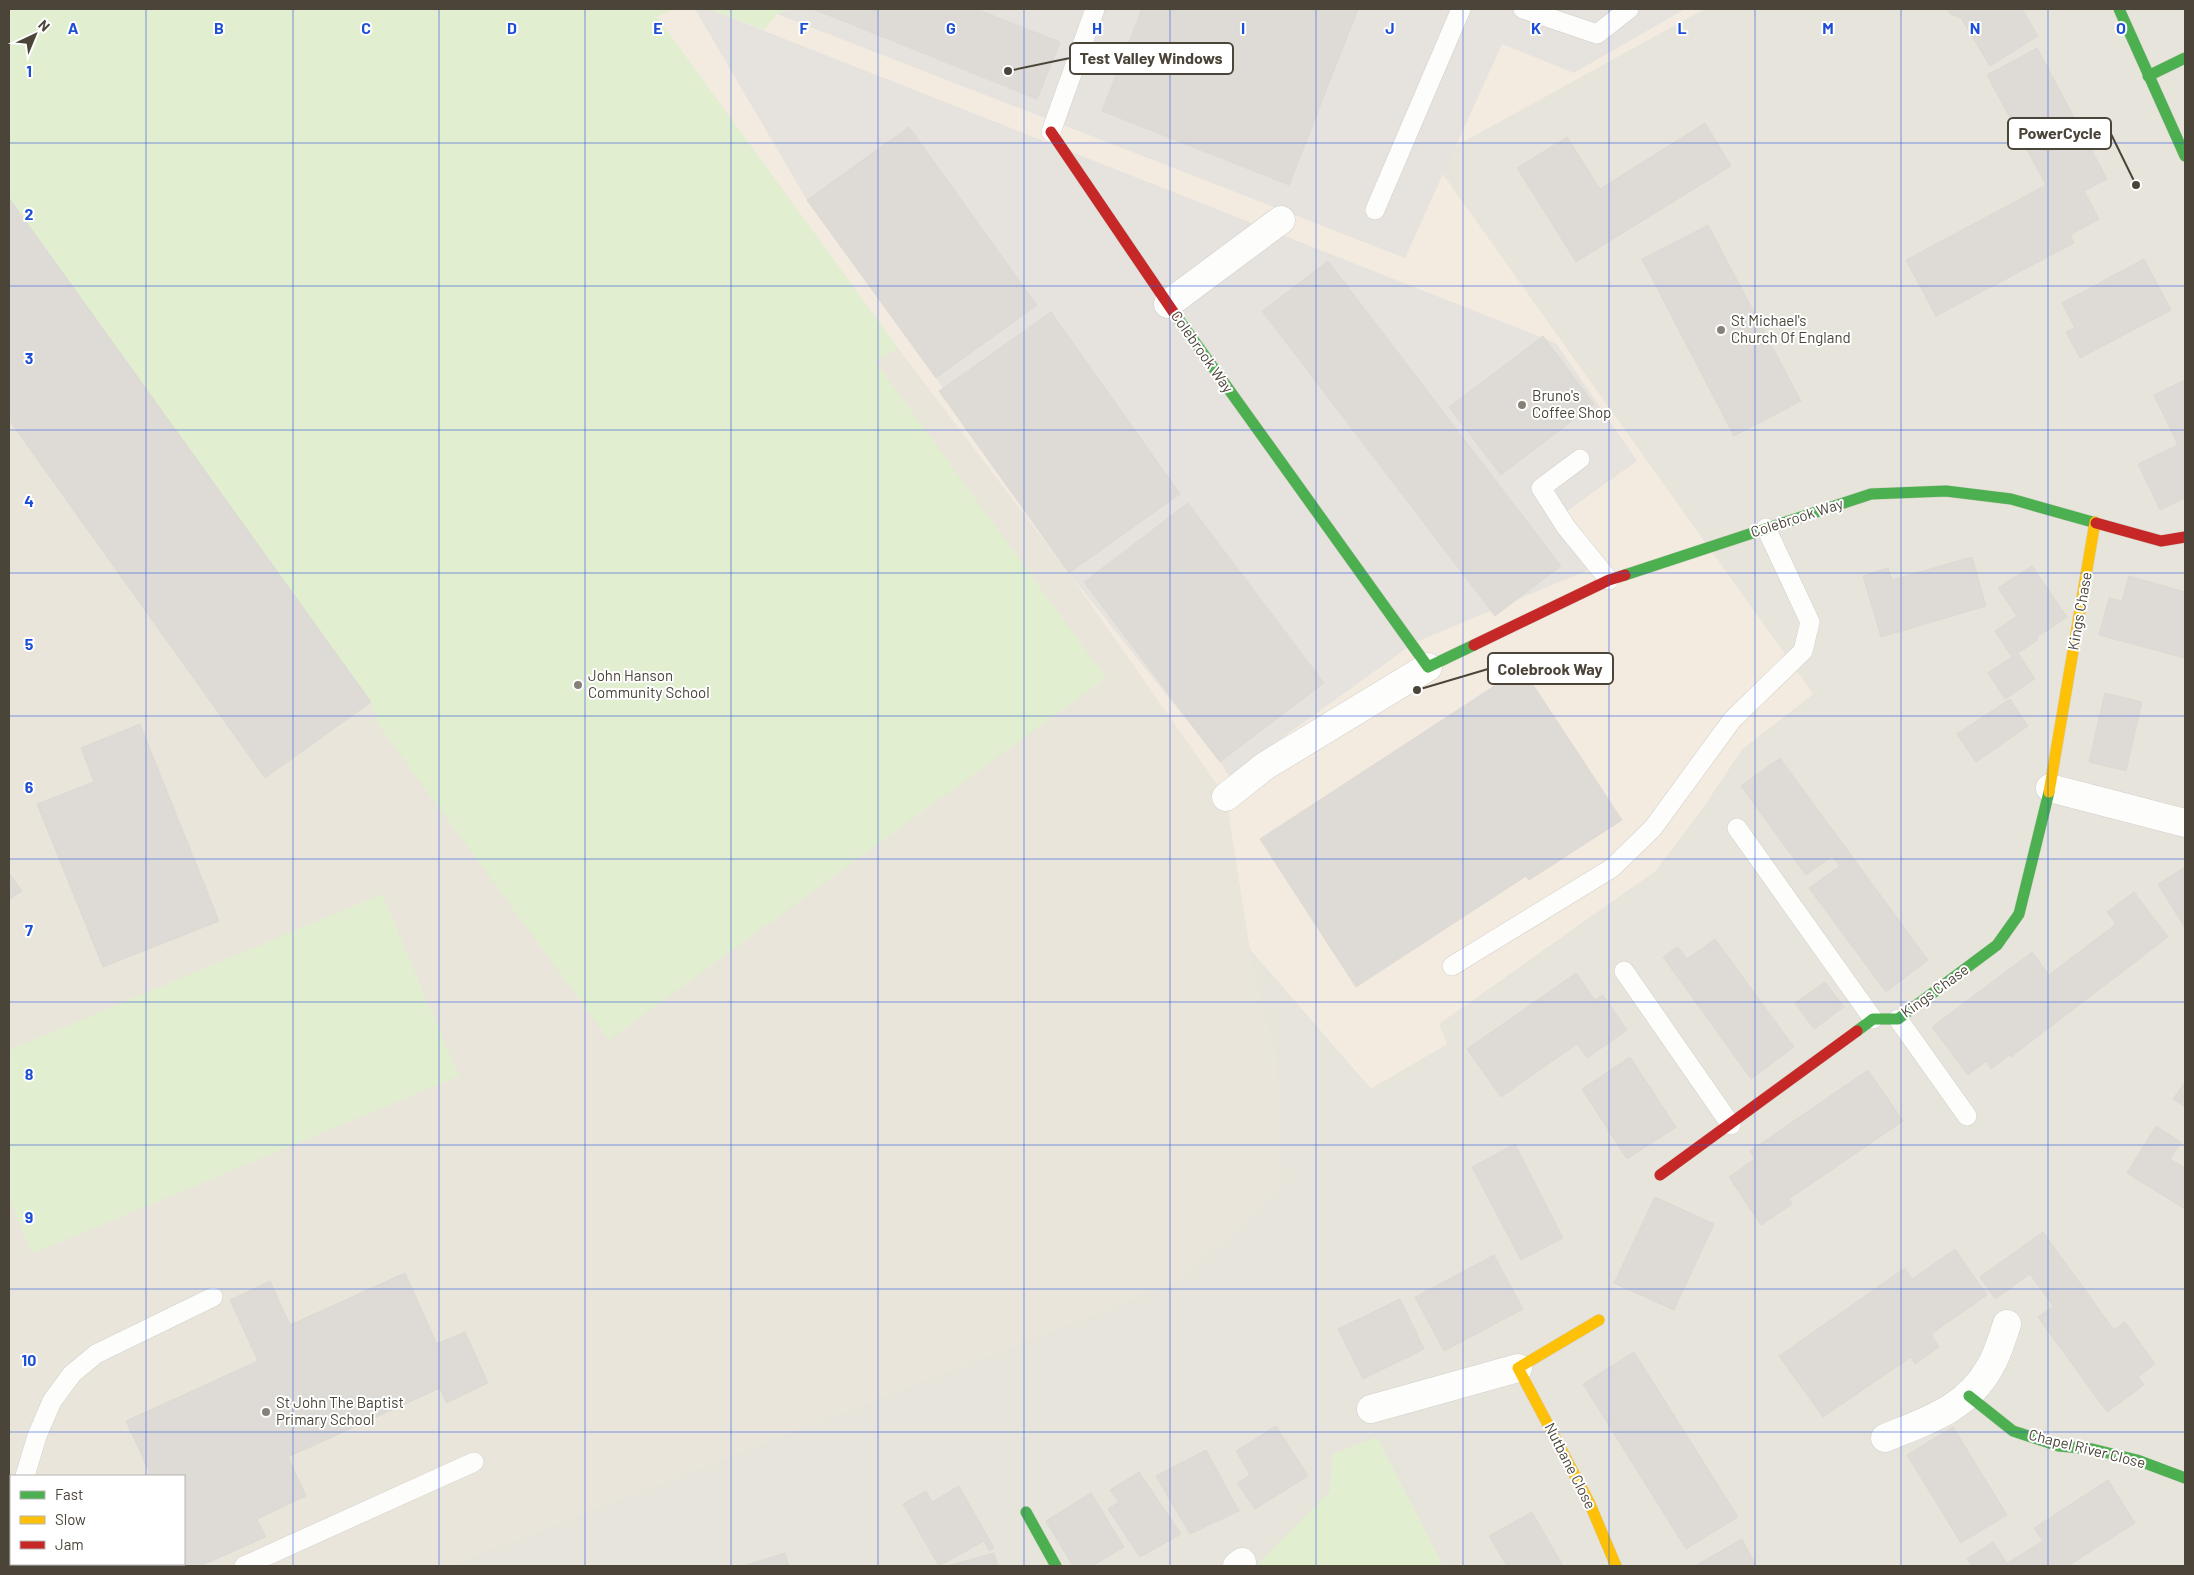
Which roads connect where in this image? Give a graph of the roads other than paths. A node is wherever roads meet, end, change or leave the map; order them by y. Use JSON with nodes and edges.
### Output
{"nodes":[{"id":1,"x":1096,"y":9,"type":"edge"},
{"id":2,"x":1461,"y":9,"type":"edge"},
{"id":3,"x":1523,"y":9,"type":"edge"},
{"id":4,"x":1629,"y":9,"type":"edge"},
{"id":5,"x":2119,"y":9,"type":"edge"},
{"id":6,"x":2185,"y":58,"type":"edge"},
{"id":7,"x":2148,"y":76,"type":"junction"},
{"id":8,"x":1051,"y":132,"type":"joint"},
{"id":9,"x":2185,"y":156,"type":"edge"},
{"id":10,"x":1375,"y":210,"type":"dead end"},
{"id":11,"x":1280,"y":220,"type":"dead end"},
{"id":12,"x":1168,"y":304,"type":"junction"},
{"id":13,"x":1580,"y":459,"type":"dead end"},
{"id":14,"x":2095,"y":522,"type":"junction"},
{"id":15,"x":1766,"y":528,"type":"junction"},
{"id":16,"x":2185,"y":537,"type":"edge"},
{"id":17,"x":1609,"y":580,"type":"junction"},
{"id":18,"x":1428,"y":667,"type":"junction"},
{"id":19,"x":2050,"y":788,"type":"junction"},
{"id":20,"x":1226,"y":797,"type":"dead end"},
{"id":21,"x":2185,"y":823,"type":"edge"},
{"id":22,"x":1737,"y":828,"type":"dead end"},
{"id":23,"x":1452,"y":966,"type":"dead end"},
{"id":24,"x":1624,"y":971,"type":"dead end"},
{"id":25,"x":1898,"y":1019,"type":"junction"},
{"id":26,"x":1873,"y":1020,"type":"junction"},
{"id":27,"x":1967,"y":1116,"type":"dead end"},
{"id":28,"x":1731,"y":1125,"type":"junction"},
{"id":29,"x":1660,"y":1175,"type":"dead end"},
{"id":30,"x":213,"y":1297,"type":"dead end"},
{"id":31,"x":1599,"y":1320,"type":"dead end"},
{"id":32,"x":2007,"y":1324,"type":"dead end"},
{"id":33,"x":1518,"y":1368,"type":"junction"},
{"id":34,"x":1969,"y":1396,"type":"junction"},
{"id":35,"x":1370,"y":1408,"type":"dead end"},
{"id":36,"x":1885,"y":1438,"type":"dead end"},
{"id":37,"x":474,"y":1462,"type":"dead end"},
{"id":38,"x":24,"y":1475,"type":"edge"},
{"id":39,"x":2185,"y":1478,"type":"edge"},
{"id":40,"x":1026,"y":1512,"type":"dead end"},
{"id":41,"x":244,"y":1566,"type":"edge"},
{"id":42,"x":1056,"y":1566,"type":"edge"},
{"id":43,"x":1616,"y":1566,"type":"edge"}],
"edges":[{"from":1,"to":8,"type":"lane"},
{"from":2,"to":10,"type":"lane"},
{"from":3,"to":4,"type":"lane"},
{"from":5,"to":7,"type":"street"},
{"from":6,"to":7,"type":"street"},
{"from":7,"to":9,"type":"street"},
{"from":8,"to":12,"type":"street","name":"Colebrook Way"},
{"from":11,"to":12,"type":"street","name":"Colebrook Way"},
{"from":12,"to":18,"type":"street","name":"Colebrook Way"},
{"from":13,"to":17,"type":"lane"},
{"from":14,"to":15,"type":"street","name":"Colebrook Way"},
{"from":14,"to":16,"type":"street","name":"Colebrook Way"},
{"from":14,"to":19,"type":"street","name":"Kings Chase"},
{"from":15,"to":17,"type":"street","name":"Colebrook Way"},
{"from":15,"to":23,"type":"lane"},
{"from":17,"to":18,"type":"street","name":"Colebrook Way"},
{"from":18,"to":20,"type":"street","name":"Colebrook Way"},
{"from":19,"to":21,"type":"street"},
{"from":19,"to":25,"type":"street","name":"Kings Chase"},
{"from":22,"to":26,"type":"lane"},
{"from":24,"to":28,"type":"lane"},
{"from":25,"to":26,"type":"street","name":"Kings Chase"},
{"from":25,"to":27,"type":"lane"},
{"from":26,"to":28,"type":"street"},
{"from":28,"to":29,"type":"street"},
{"from":30,"to":38,"type":"lane"},
{"from":31,"to":33,"type":"street"},
{"from":32,"to":34,"type":"street"},
{"from":33,"to":35,"type":"street"},
{"from":33,"to":43,"type":"street","name":"Nutbane Close"},
{"from":34,"to":36,"type":"street"},
{"from":34,"to":39,"type":"street","name":"Chapel River Close"},
{"from":37,"to":41,"type":"lane"},
{"from":40,"to":42,"type":"street"}]}
